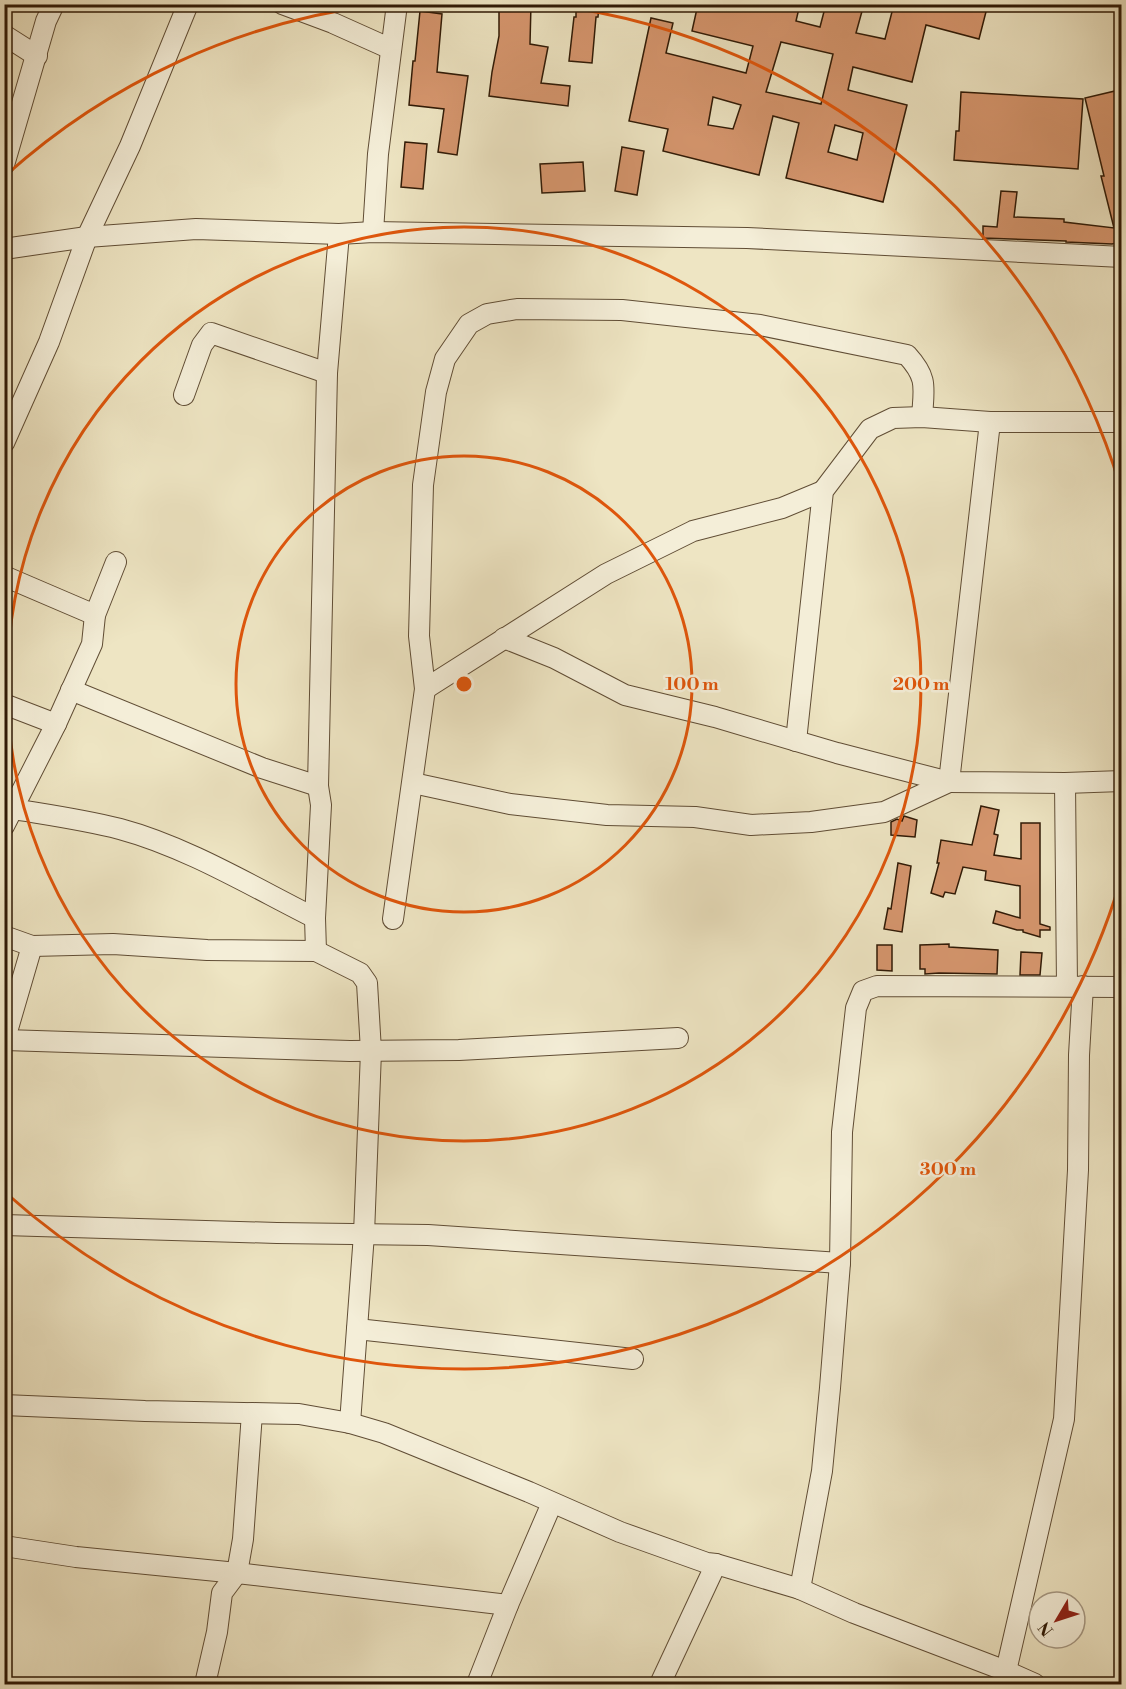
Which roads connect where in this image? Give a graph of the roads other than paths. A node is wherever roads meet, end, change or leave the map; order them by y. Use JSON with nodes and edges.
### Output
{"nodes":[{"id":1,"x":54,"y":4,"type":"edge"},
{"id":2,"x":189,"y":4,"type":"edge"},
{"id":3,"x":282,"y":4,"type":"edge"},
{"id":4,"x":397,"y":4,"type":"edge"},
{"id":5,"x":4,"y":35,"type":"edge"},
{"id":6,"x":391,"y":49,"type":"junction"},
{"id":7,"x":37,"y":56,"type":"junction"},
{"id":8,"x":4,"y":165,"type":"edge"},
{"id":9,"x":373,"y":232,"type":"junction"},
{"id":10,"x":339,"y":234,"type":"junction"},
{"id":11,"x":87,"y":237,"type":"junction"},
{"id":12,"x":4,"y":249,"type":"edge"},
{"id":13,"x":1122,"y":257,"type":"edge"},
{"id":14,"x":327,"y":373,"type":"junction"},
{"id":15,"x":184,"y":395,"type":"dead end"},
{"id":16,"x":922,"y":417,"type":"junction"},
{"id":17,"x":990,"y":422,"type":"junction"},
{"id":18,"x":1122,"y":422,"type":"edge"},
{"id":19,"x":4,"y":443,"type":"edge"},
{"id":20,"x":823,"y":491,"type":"junction"},
{"id":21,"x":116,"y":562,"type":"dead end"},
{"id":22,"x":4,"y":576,"type":"edge"},
{"id":23,"x":95,"y":615,"type":"junction"},
{"id":24,"x":504,"y":638,"type":"junction"},
{"id":25,"x":425,"y":689,"type":"junction"},
{"id":26,"x":71,"y":690,"type":"junction"},
{"id":27,"x":4,"y":704,"type":"edge"},
{"id":28,"x":56,"y":724,"type":"junction"},
{"id":29,"x":796,"y":741,"type":"junction"},
{"id":30,"x":1122,"y":781,"type":"edge"},
{"id":31,"x":949,"y":782,"type":"junction"},
{"id":32,"x":413,"y":783,"type":"junction"},
{"id":33,"x":1065,"y":783,"type":"junction"},
{"id":34,"x":318,"y":786,"type":"junction"},
{"id":35,"x":9,"y":817,"type":"edge"},
{"id":36,"x":315,"y":918,"type":"junction"},
{"id":37,"x":393,"y":920,"type":"dead end"},
{"id":38,"x":4,"y":936,"type":"edge"},
{"id":39,"x":32,"y":946,"type":"junction"},
{"id":40,"x":316,"y":951,"type":"junction"},
{"id":41,"x":1075,"y":986,"type":"junction"},
{"id":42,"x":1122,"y":987,"type":"edge"},
{"id":43,"x":678,"y":1038,"type":"dead end"},
{"id":44,"x":5,"y":1041,"type":"edge"},
{"id":45,"x":371,"y":1051,"type":"junction"},
{"id":46,"x":4,"y":1225,"type":"edge"},
{"id":47,"x":364,"y":1234,"type":"junction"},
{"id":48,"x":840,"y":1263,"type":"junction"},
{"id":49,"x":357,"y":1329,"type":"junction"},
{"id":50,"x":633,"y":1359,"type":"dead end"},
{"id":51,"x":4,"y":1405,"type":"edge"},
{"id":52,"x":252,"y":1413,"type":"junction"},
{"id":53,"x":350,"y":1423,"type":"junction"},
{"id":54,"x":552,"y":1503,"type":"junction"},
{"id":55,"x":4,"y":1546,"type":"edge"},
{"id":56,"x":716,"y":1564,"type":"junction"},
{"id":57,"x":237,"y":1573,"type":"junction"},
{"id":58,"x":800,"y":1589,"type":"junction"},
{"id":59,"x":508,"y":1605,"type":"junction"},
{"id":60,"x":1006,"y":1671,"type":"junction"},
{"id":61,"x":205,"y":1684,"type":"edge"},
{"id":62,"x":477,"y":1684,"type":"edge"},
{"id":63,"x":660,"y":1684,"type":"edge"},
{"id":64,"x":1035,"y":1684,"type":"edge"}],
"edges":[{"from":1,"to":7,"type":"street"},
{"from":2,"to":11,"type":"street"},
{"from":3,"to":6,"type":"street"},
{"from":4,"to":6,"type":"street"},
{"from":5,"to":7,"type":"street"},
{"from":6,"to":9,"type":"street"},
{"from":7,"to":8,"type":"street"},
{"from":9,"to":10,"type":"street"},
{"from":9,"to":13,"type":"street"},
{"from":10,"to":11,"type":"street"},
{"from":10,"to":14,"type":"street"},
{"from":11,"to":12,"type":"street"},
{"from":11,"to":19,"type":"street"},
{"from":14,"to":15,"type":"street"},
{"from":14,"to":34,"type":"street"},
{"from":16,"to":17,"type":"street"},
{"from":16,"to":20,"type":"street"},
{"from":16,"to":25,"type":"street"},
{"from":17,"to":18,"type":"street"},
{"from":17,"to":31,"type":"street"},
{"from":20,"to":24,"type":"street"},
{"from":20,"to":29,"type":"street"},
{"from":21,"to":23,"type":"street"},
{"from":22,"to":23,"type":"street"},
{"from":23,"to":26,"type":"street"},
{"from":24,"to":25,"type":"street"},
{"from":24,"to":29,"type":"street"},
{"from":25,"to":32,"type":"street"},
{"from":26,"to":28,"type":"street"},
{"from":26,"to":34,"type":"street"},
{"from":27,"to":28,"type":"street"},
{"from":28,"to":35,"type":"street"},
{"from":29,"to":31,"type":"street"},
{"from":30,"to":33,"type":"street"},
{"from":31,"to":32,"type":"street"},
{"from":31,"to":33,"type":"street"},
{"from":32,"to":37,"type":"street"},
{"from":33,"to":41,"type":"street"},
{"from":34,"to":36,"type":"street"},
{"from":35,"to":36,"type":"street"},
{"from":36,"to":40,"type":"street"},
{"from":38,"to":39,"type":"street"},
{"from":39,"to":40,"type":"street"},
{"from":39,"to":44,"type":"street"},
{"from":40,"to":45,"type":"street"},
{"from":41,"to":42,"type":"street"},
{"from":41,"to":48,"type":"street"},
{"from":41,"to":60,"type":"street"},
{"from":43,"to":45,"type":"street"},
{"from":44,"to":45,"type":"street"},
{"from":45,"to":47,"type":"street"},
{"from":46,"to":47,"type":"street"},
{"from":47,"to":48,"type":"street"},
{"from":47,"to":49,"type":"street"},
{"from":48,"to":58,"type":"street"},
{"from":49,"to":50,"type":"street"},
{"from":49,"to":53,"type":"street"},
{"from":51,"to":52,"type":"street"},
{"from":52,"to":53,"type":"street"},
{"from":52,"to":57,"type":"street"},
{"from":53,"to":54,"type":"street"},
{"from":54,"to":56,"type":"street"},
{"from":54,"to":59,"type":"street"},
{"from":55,"to":57,"type":"street"},
{"from":56,"to":58,"type":"street"},
{"from":56,"to":63,"type":"street"},
{"from":57,"to":59,"type":"street"},
{"from":57,"to":61,"type":"street"},
{"from":58,"to":60,"type":"street"},
{"from":59,"to":62,"type":"street"},
{"from":60,"to":64,"type":"street"}]}
